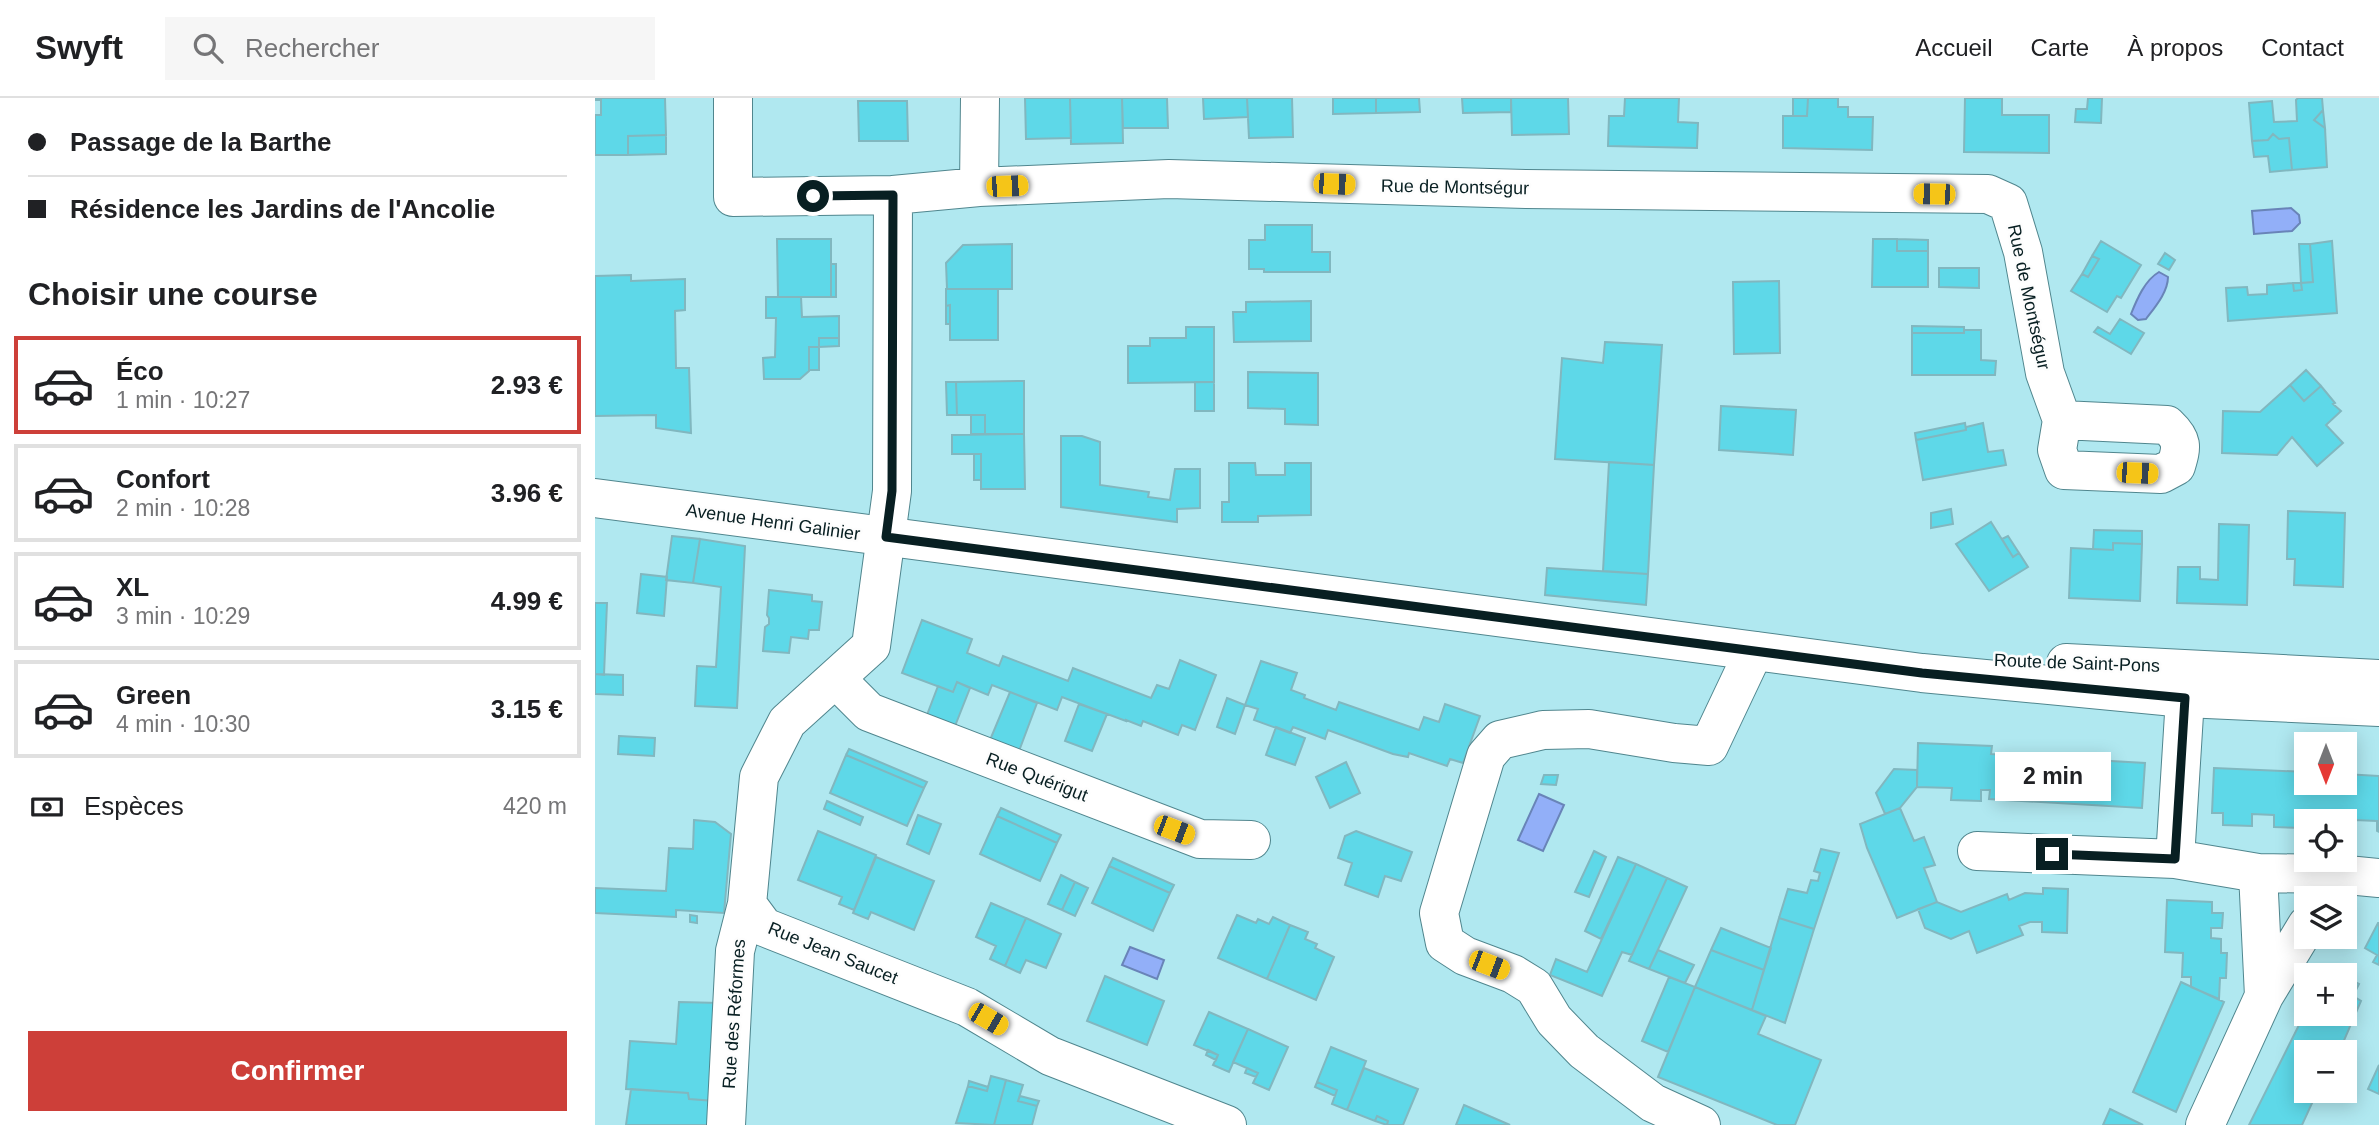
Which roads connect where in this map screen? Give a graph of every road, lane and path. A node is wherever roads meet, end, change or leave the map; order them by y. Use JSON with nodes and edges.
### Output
{"nodes":[{"id":1,"x":733,"y":98,"type":"edge"},
{"id":2,"x":980,"y":98,"type":"edge"},
{"id":3,"x":979,"y":187,"type":"junction"},
{"id":4,"x":893,"y":195,"type":"junction"},
{"id":5,"x":2062,"y":420,"type":"dead end"},
{"id":6,"x":595,"y":498,"type":"edge"},
{"id":7,"x":886,"y":537,"type":"junction"},
{"id":8,"x":1769,"y":653,"type":"junction"},
{"id":9,"x":2367,"y":678,"type":"edge"},
{"id":10,"x":836,"y":679,"type":"junction"},
{"id":11,"x":2173,"y":682,"type":"junction"},
{"id":12,"x":2379,"y":707,"type":"edge"},
{"id":13,"x":1251,"y":840,"type":"dead end"},
{"id":14,"x":1977,"y":851,"type":"dead end"},
{"id":15,"x":2175,"y":859,"type":"junction"},
{"id":16,"x":2258,"y":873,"type":"junction"},
{"id":17,"x":2379,"y":878,"type":"edge"},
{"id":18,"x":2330,"y":886,"type":"edge"},
{"id":19,"x":747,"y":904,"type":"junction"},
{"id":20,"x":2294,"y":946,"type":"edge"},
{"id":21,"x":2264,"y":996,"type":"junction"},
{"id":22,"x":726,"y":1125,"type":"edge"},
{"id":23,"x":1227,"y":1125,"type":"edge"},
{"id":24,"x":1702,"y":1125,"type":"edge"},
{"id":25,"x":2205,"y":1125,"type":"edge"}],
"edges":[{"from":1,"to":4,"type":"street","name":"Rue de Montségur"},
{"from":2,"to":3,"type":"street"},
{"from":3,"to":4,"type":"street","name":"Rue de Montségur"},
{"from":3,"to":5,"type":"street","name":"Rue de Montségur"},
{"from":4,"to":7,"type":"street"},
{"from":6,"to":7,"type":"street","name":"Avenue Henri Galinier"},
{"from":7,"to":8,"type":"street","name":"Avenue Henri Galinier"},
{"from":7,"to":10,"type":"street"},
{"from":8,"to":11,"type":"street","name":"Route de Saint-Pons"},
{"from":8,"to":24,"type":"street"},
{"from":9,"to":11,"type":"street","name":"Route de Saint-Pons"},
{"from":10,"to":13,"type":"street","name":"Rue Quérigut"},
{"from":10,"to":19,"type":"street"},
{"from":11,"to":12,"type":"street","name":"Route de Saint-Pons"},
{"from":11,"to":15,"type":"street"},
{"from":14,"to":15,"type":"street"},
{"from":15,"to":16,"type":"street"},
{"from":16,"to":18,"type":"street"},
{"from":16,"to":21,"type":"street"},
{"from":17,"to":18,"type":"street"},
{"from":19,"to":22,"type":"street","name":"Rue des Réformes"},
{"from":19,"to":23,"type":"street","name":"Rue Jean Saucet"},
{"from":20,"to":21,"type":"street"},
{"from":21,"to":25,"type":"street"}]}
